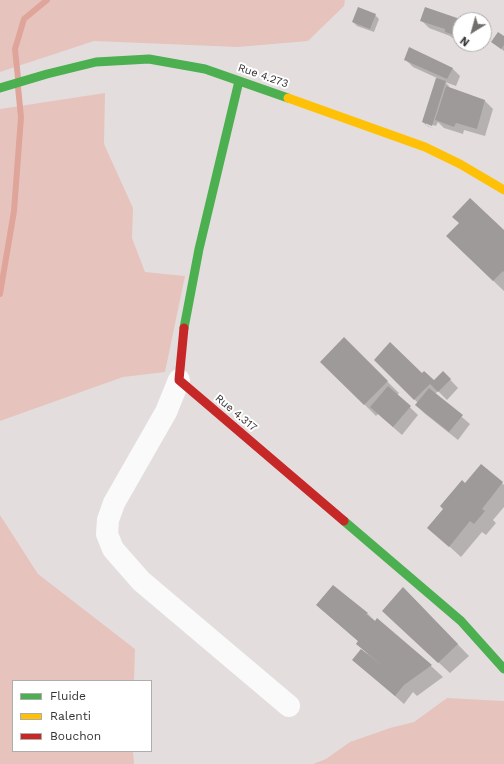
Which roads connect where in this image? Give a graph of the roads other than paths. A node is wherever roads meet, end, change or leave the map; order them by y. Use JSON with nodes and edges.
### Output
{"nodes":[{"id":1,"x":239,"y":81,"type":"junction"},
{"id":2,"x":0,"y":88,"type":"edge"},
{"id":3,"x":504,"y":190,"type":"edge"},
{"id":4,"x":179,"y":380,"type":"junction"},
{"id":5,"x":504,"y":669,"type":"edge"},
{"id":6,"x":288,"y":706,"type":"dead end"}],
"edges":[{"from":1,"to":2,"type":"street","name":"Rue 4.273"},
{"from":1,"to":3,"type":"street","name":"Rue 4.273"},
{"from":1,"to":4,"type":"street"},
{"from":4,"to":5,"type":"street","name":"Rue 4.317"},
{"from":4,"to":6,"type":"street"}]}
